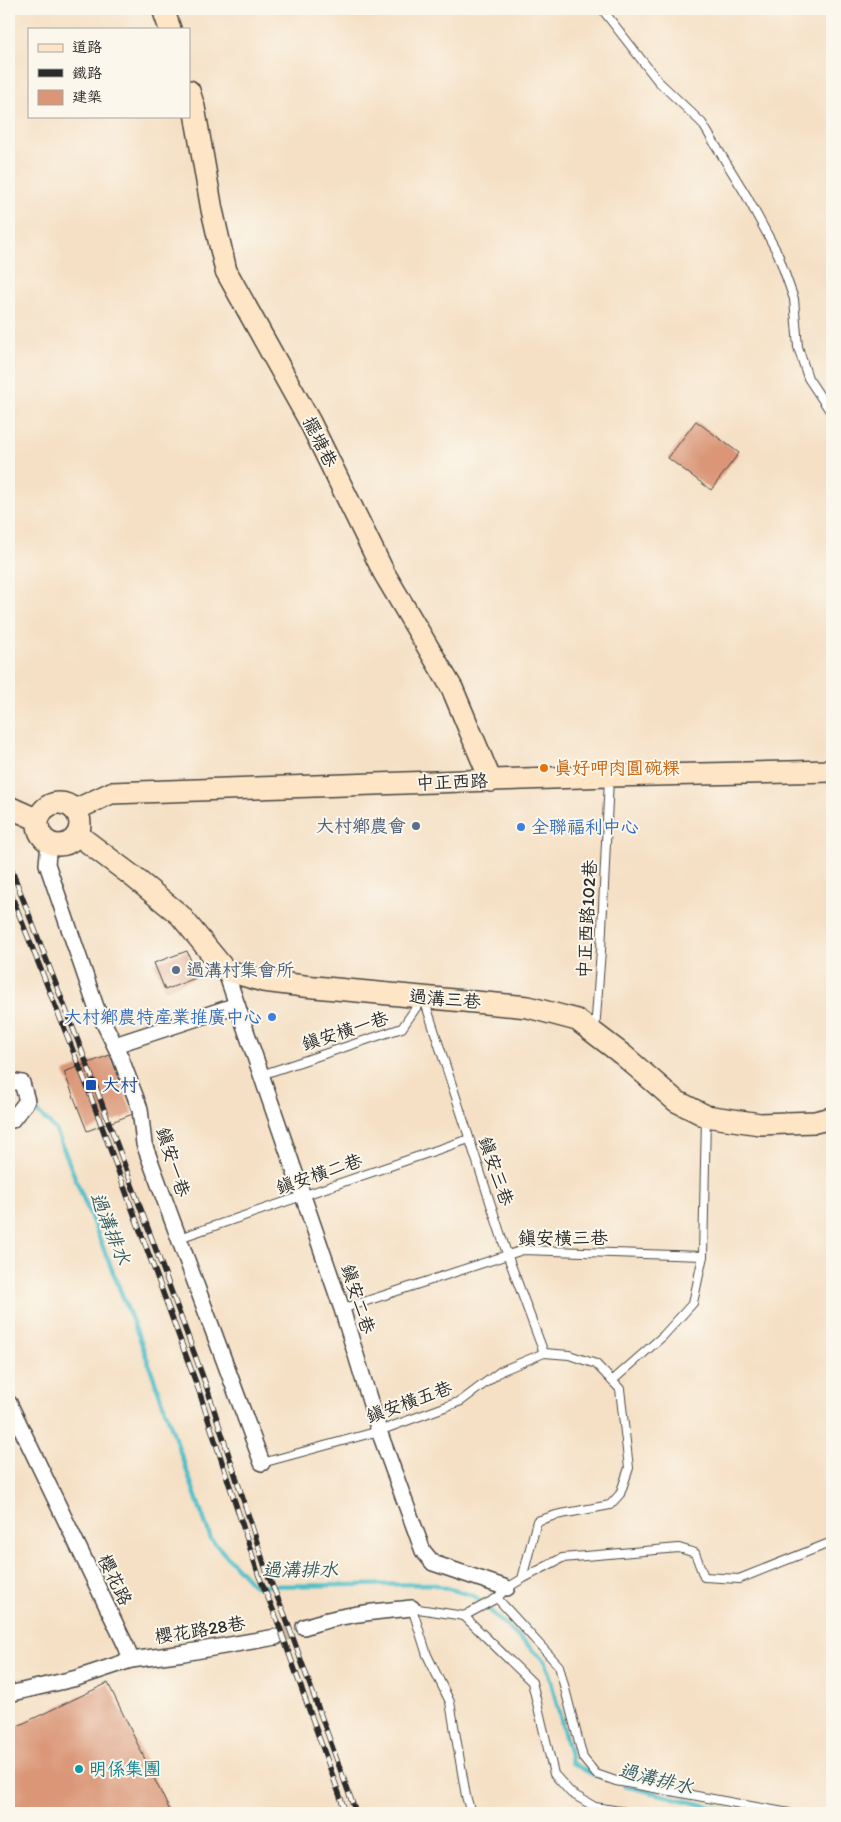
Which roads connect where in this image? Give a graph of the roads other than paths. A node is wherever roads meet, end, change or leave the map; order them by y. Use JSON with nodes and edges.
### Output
{"nodes":[{"id":1,"x":163,"y":9,"type":"edge"},
{"id":2,"x":602,"y":9,"type":"edge"},
{"id":3,"x":170,"y":28,"type":"edge"},
{"id":4,"x":190,"y":94,"type":"edge"},
{"id":5,"x":832,"y":414,"type":"edge"},
{"id":6,"x":832,"y":771,"type":"edge"},
{"id":7,"x":609,"y":776,"type":"junction"},
{"id":8,"x":491,"y":781,"type":"junction"},
{"id":9,"x":9,"y":807,"type":"edge"},
{"id":10,"x":75,"y":810,"type":"junction"},
{"id":11,"x":38,"y":820,"type":"junction"},
{"id":12,"x":78,"y":835,"type":"junction"},
{"id":13,"x":49,"y":843,"type":"junction"},
{"id":14,"x":224,"y":970,"type":"junction"},
{"id":15,"x":424,"y":997,"type":"junction"},
{"id":16,"x":237,"y":1005,"type":"junction"},
{"id":17,"x":595,"y":1033,"type":"junction"},
{"id":18,"x":115,"y":1045,"type":"junction"},
{"id":19,"x":261,"y":1074,"type":"junction"},
{"id":20,"x":9,"y":1081,"type":"edge"},
{"id":21,"x":706,"y":1116,"type":"junction"},
{"id":22,"x":832,"y":1118,"type":"edge"},
{"id":23,"x":10,"y":1122,"type":"edge"},
{"id":24,"x":469,"y":1139,"type":"junction"},
{"id":25,"x":303,"y":1195,"type":"junction"},
{"id":26,"x":179,"y":1238,"type":"junction"},
{"id":27,"x":508,"y":1254,"type":"junction"},
{"id":28,"x":703,"y":1256,"type":"junction"},
{"id":29,"x":342,"y":1308,"type":"junction"},
{"id":30,"x":544,"y":1353,"type":"junction"},
{"id":31,"x":612,"y":1381,"type":"junction"},
{"id":32,"x":9,"y":1403,"type":"edge"},
{"id":33,"x":379,"y":1431,"type":"junction"},
{"id":34,"x":262,"y":1464,"type":"joint"},
{"id":35,"x":832,"y":1542,"type":"edge"},
{"id":36,"x":522,"y":1579,"type":"junction"},
{"id":37,"x":502,"y":1593,"type":"junction"},
{"id":38,"x":412,"y":1608,"type":"junction"},
{"id":39,"x":464,"y":1616,"type":"junction"},
{"id":40,"x":304,"y":1628,"type":"tunnel mouth"},
{"id":41,"x":276,"y":1636,"type":"tunnel mouth"},
{"id":42,"x":131,"y":1660,"type":"junction"},
{"id":43,"x":9,"y":1694,"type":"edge"},
{"id":44,"x":471,"y":1813,"type":"edge"},
{"id":45,"x":632,"y":1813,"type":"edge"},
{"id":46,"x":789,"y":1813,"type":"edge"}],
"edges":[{"from":1,"to":3,"type":"street"},
{"from":2,"to":5,"type":"lane"},
{"from":4,"to":8,"type":"street","name":"擺塘巷"},
{"from":6,"to":7,"type":"street","name":"中正西路"},
{"from":7,"to":8,"type":"street","name":"中正西路"},
{"from":7,"to":17,"type":"lane","name":"中正西路102巷"},
{"from":8,"to":10,"type":"street","name":"中正西路"},
{"from":9,"to":11,"type":"street"},
{"from":10,"to":11,"type":"street"},
{"from":10,"to":12,"type":"street"},
{"from":11,"to":13,"type":"street"},
{"from":12,"to":13,"type":"street"},
{"from":12,"to":14,"type":"street"},
{"from":13,"to":18,"type":"street","name":"鎮安一巷"},
{"from":14,"to":15,"type":"street","name":"過溝三巷"},
{"from":14,"to":16,"type":"street","name":"鎮安二巷"},
{"from":15,"to":17,"type":"street","name":"過溝三巷"},
{"from":15,"to":19,"type":"lane","name":"鎮安橫一巷"},
{"from":15,"to":24,"type":"lane","name":"鎮安三巷"},
{"from":16,"to":18,"type":"street"},
{"from":16,"to":19,"type":"street","name":"鎮安二巷"},
{"from":17,"to":21,"type":"street","name":"過溝三巷"},
{"from":18,"to":26,"type":"street","name":"鎮安一巷"},
{"from":19,"to":25,"type":"street","name":"鎮安二巷"},
{"from":20,"to":23,"type":"street"},
{"from":21,"to":22,"type":"street","name":"過溝三巷"},
{"from":21,"to":28,"type":"lane"},
{"from":24,"to":25,"type":"lane","name":"鎮安橫二巷"},
{"from":24,"to":27,"type":"lane","name":"鎮安三巷"},
{"from":25,"to":26,"type":"lane","name":"鎮安橫二巷"},
{"from":25,"to":29,"type":"street","name":"鎮安二巷"},
{"from":26,"to":34,"type":"street","name":"鎮安一巷"},
{"from":27,"to":28,"type":"lane","name":"鎮安橫三巷"},
{"from":27,"to":29,"type":"lane","name":"鎮安橫三巷"},
{"from":27,"to":30,"type":"lane","name":"鎮安三巷"},
{"from":28,"to":31,"type":"lane"},
{"from":29,"to":33,"type":"street","name":"鎮安二巷"},
{"from":30,"to":31,"type":"lane","name":"鎮安橫五巷"},
{"from":30,"to":33,"type":"lane","name":"鎮安橫五巷"},
{"from":31,"to":36,"type":"lane","name":"鎮安橫五巷"},
{"from":32,"to":42,"type":"street","name":"櫻花路"},
{"from":33,"to":34,"type":"lane","name":"鎮安橫五巷"},
{"from":33,"to":37,"type":"street","name":"鎮安二巷"},
{"from":35,"to":36,"type":"lane"},
{"from":36,"to":37,"type":"lane"},
{"from":37,"to":39,"type":"lane"},
{"from":37,"to":46,"type":"lane"},
{"from":38,"to":39,"type":"lane"},
{"from":38,"to":40,"type":"street"},
{"from":38,"to":44,"type":"lane"},
{"from":39,"to":45,"type":"lane"},
{"from":41,"to":42,"type":"street","name":"櫻花路28巷"},
{"from":42,"to":43,"type":"street"}]}
